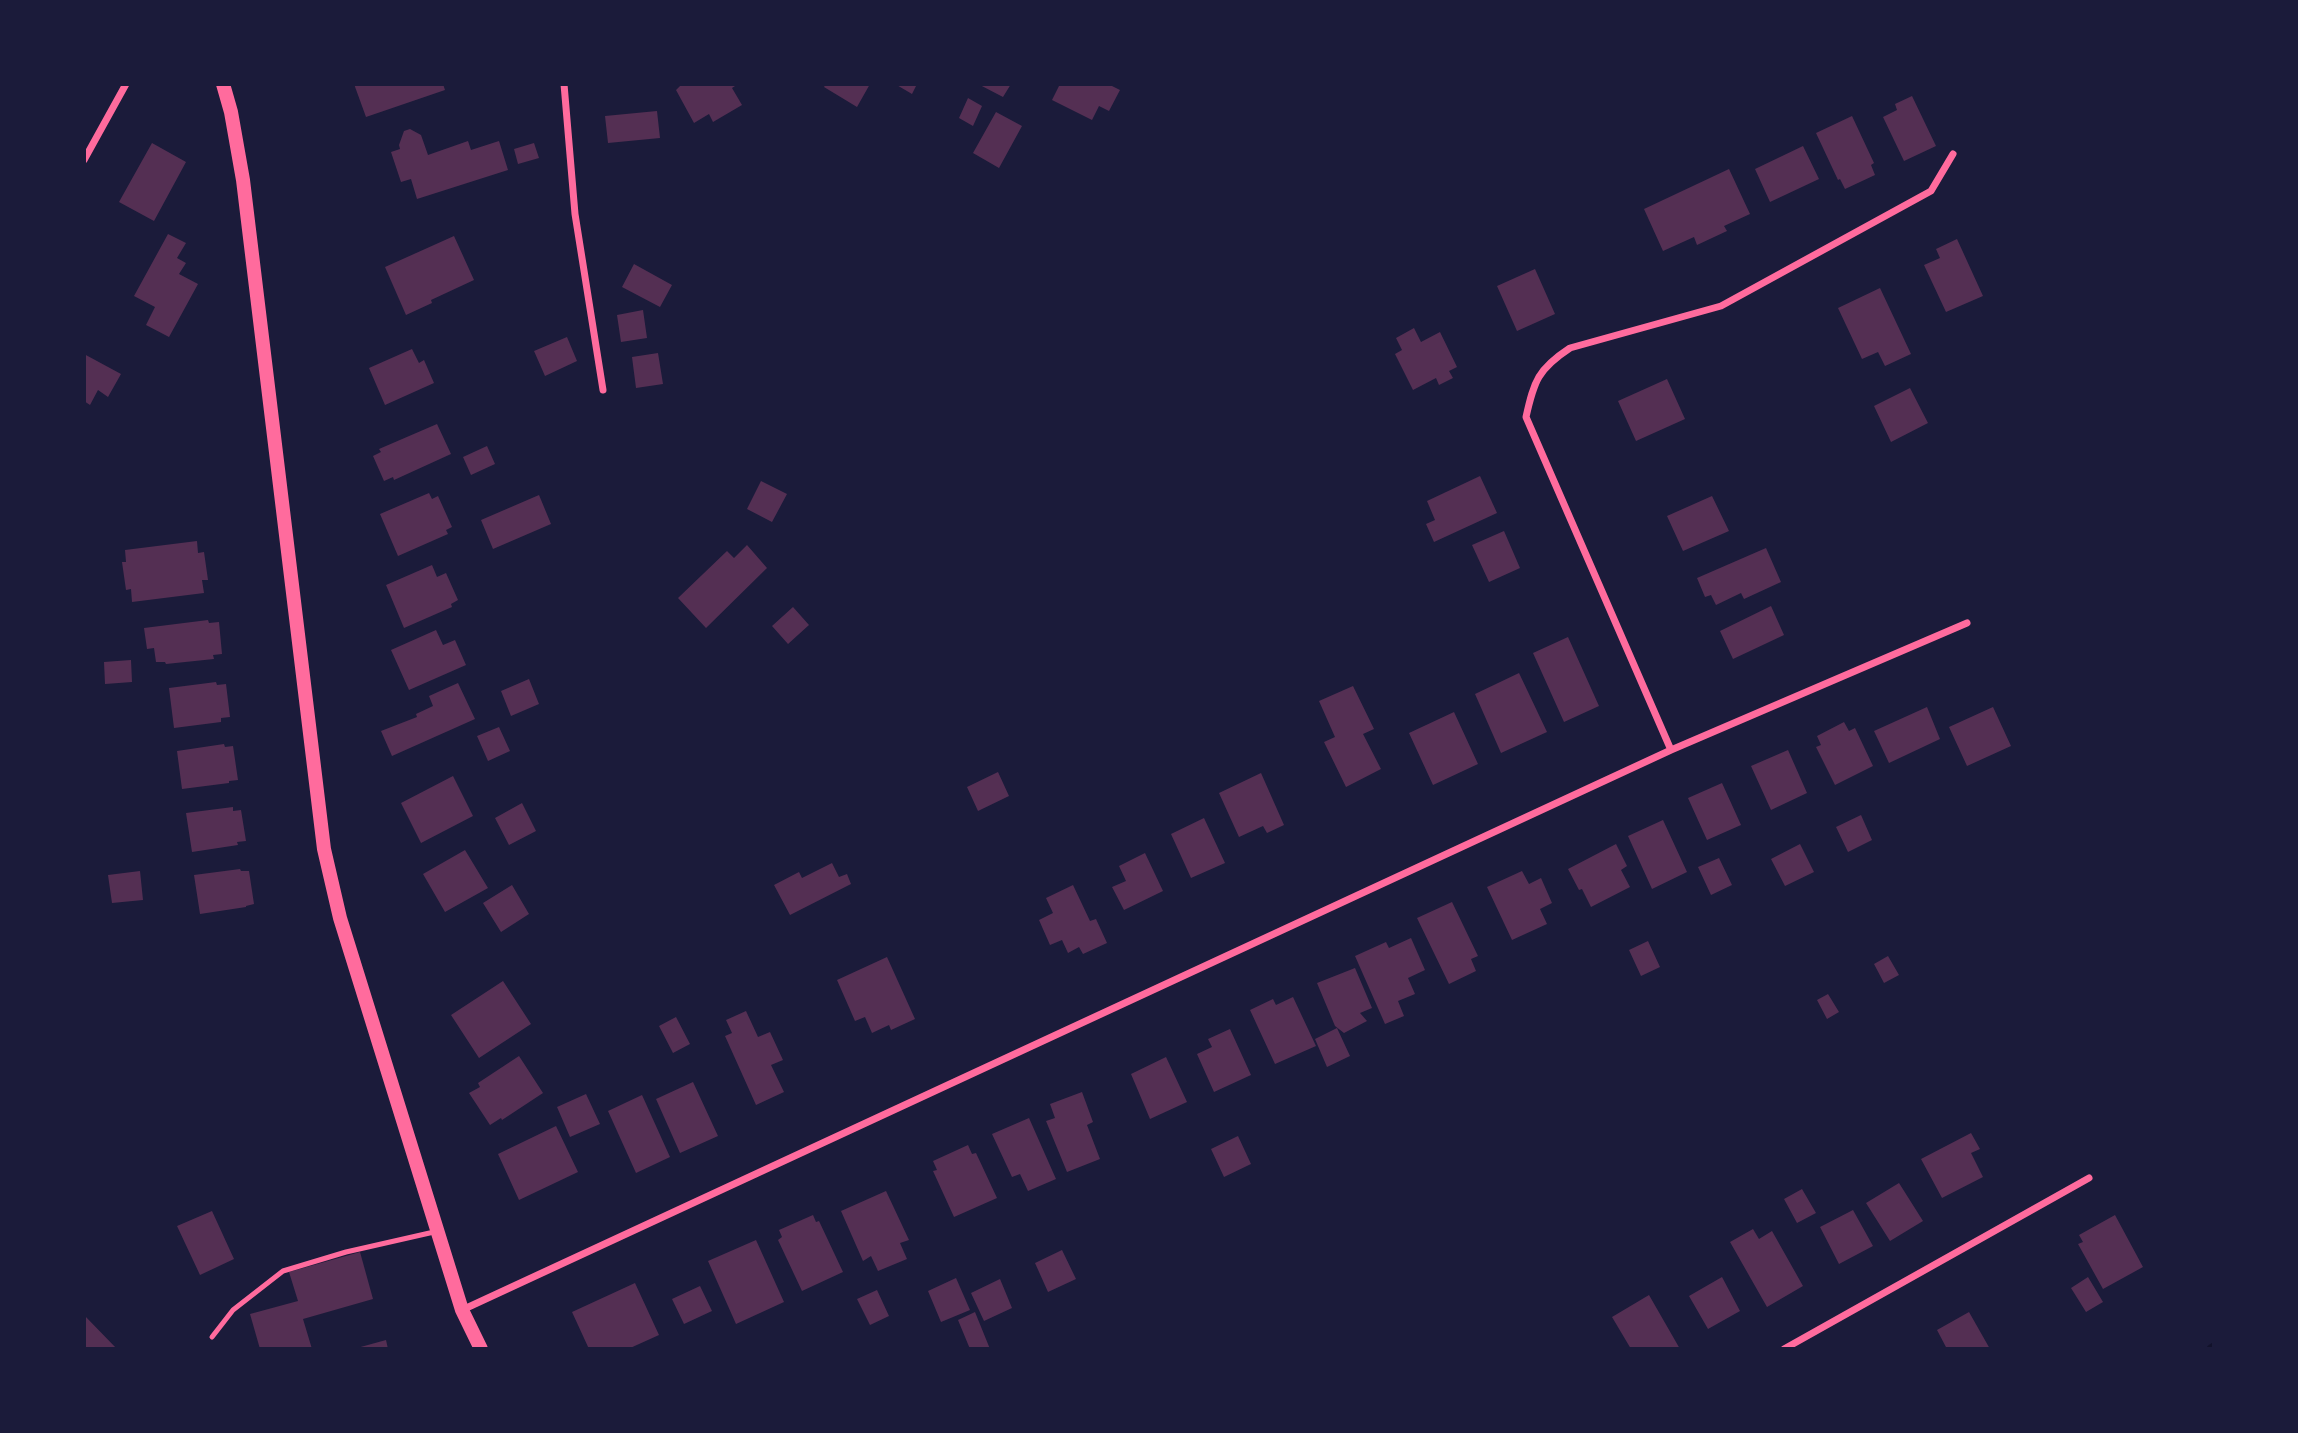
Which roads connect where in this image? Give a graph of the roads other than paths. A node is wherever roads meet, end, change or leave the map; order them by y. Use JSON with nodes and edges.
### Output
{"nodes":[{"id":1,"x":126,"y":84,"type":"edge"},
{"id":2,"x":223,"y":84,"type":"edge"},
{"id":3,"x":564,"y":84,"type":"edge"},
{"id":4,"x":1953,"y":154,"type":"dead end"},
{"id":5,"x":84,"y":160,"type":"edge"},
{"id":6,"x":603,"y":390,"type":"dead end"},
{"id":7,"x":1968,"y":623,"type":"dead end"},
{"id":8,"x":1671,"y":750,"type":"junction"},
{"id":9,"x":2089,"y":1178,"type":"dead end"},
{"id":10,"x":438,"y":1231,"type":"junction"},
{"id":11,"x":462,"y":1310,"type":"junction"},
{"id":12,"x":212,"y":1337,"type":"dead end"},
{"id":13,"x":481,"y":1349,"type":"edge"},
{"id":14,"x":1784,"y":1349,"type":"edge"}],
"edges":[{"from":1,"to":5,"type":"street"},
{"from":2,"to":10,"type":"main road"},
{"from":3,"to":6,"type":"street"},
{"from":4,"to":8,"type":"street"},
{"from":7,"to":8,"type":"street"},
{"from":8,"to":11,"type":"street"},
{"from":9,"to":14,"type":"street"},
{"from":10,"to":11,"type":"main road"},
{"from":10,"to":12,"type":"lane"},
{"from":11,"to":13,"type":"main road"}]}
